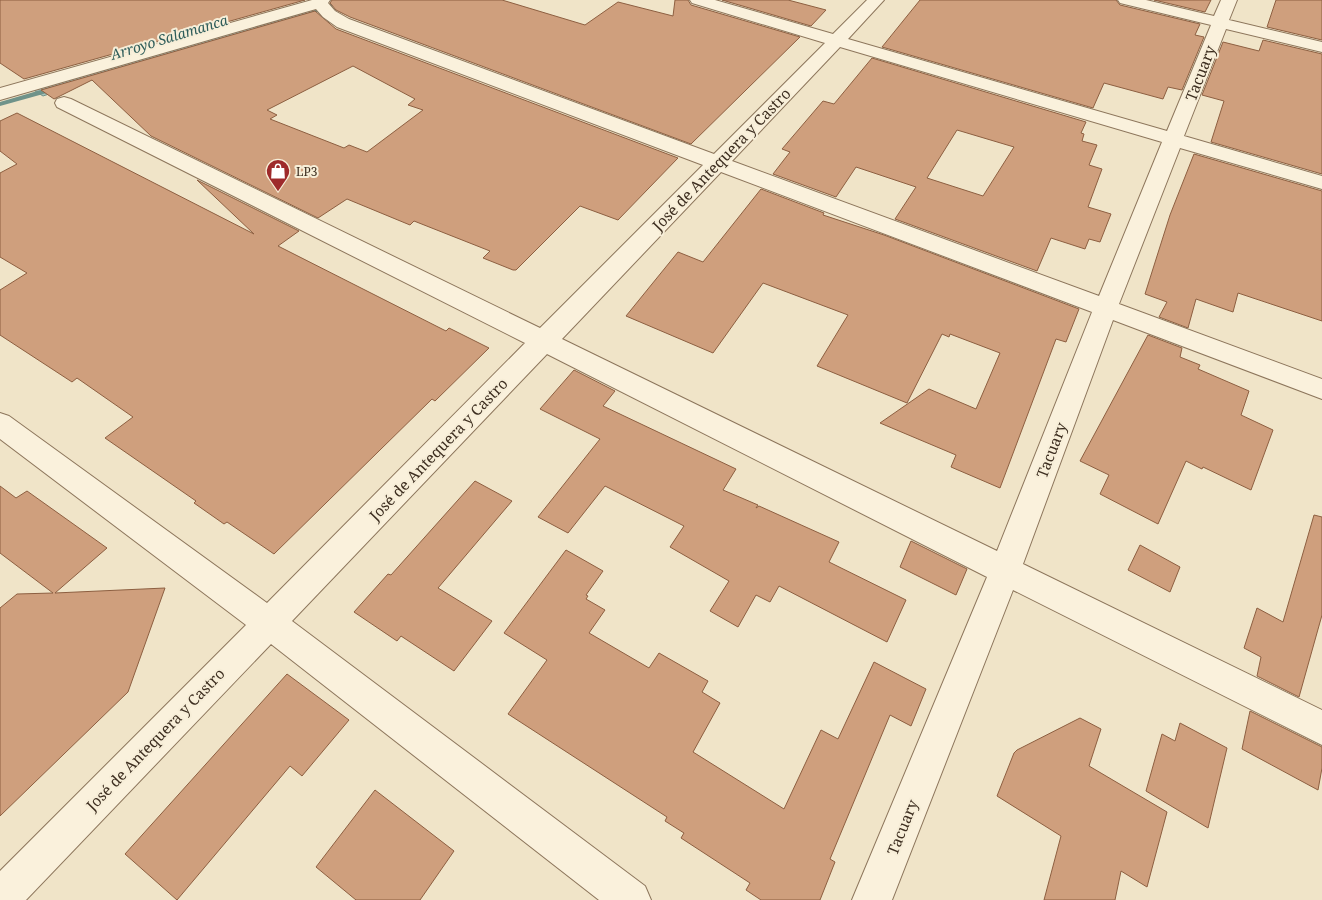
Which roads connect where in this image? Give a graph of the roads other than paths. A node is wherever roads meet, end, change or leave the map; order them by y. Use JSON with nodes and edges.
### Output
{"nodes":[{"id":1,"x":698,"y":0,"type":"edge"},
{"id":2,"x":876,"y":0,"type":"edge"},
{"id":3,"x":1126,"y":0,"type":"edge"},
{"id":4,"x":323,"y":6,"type":"edge"},
{"id":5,"x":1224,"y":11,"type":"edge"},
{"id":6,"x":836,"y":41,"type":"junction"},
{"id":7,"x":1322,"y":47,"type":"edge"},
{"id":8,"x":0,"y":94,"type":"edge"},
{"id":9,"x":64,"y":104,"type":"dead end"},
{"id":10,"x":1174,"y":140,"type":"junction"},
{"id":11,"x":717,"y":163,"type":"junction"},
{"id":12,"x":1322,"y":183,"type":"edge"},
{"id":13,"x":1106,"y":307,"type":"junction"},
{"id":14,"x":543,"y":342,"type":"junction"},
{"id":15,"x":1322,"y":389,"type":"edge"},
{"id":16,"x":0,"y":424,"type":"edge"},
{"id":17,"x":1005,"y":571,"type":"junction"},
{"id":18,"x":269,"y":623,"type":"junction"},
{"id":19,"x":1322,"y":728,"type":"edge"},
{"id":20,"x":0,"y":899,"type":"edge"},
{"id":21,"x":631,"y":900,"type":"edge"},
{"id":22,"x":872,"y":900,"type":"edge"}],
"edges":[{"from":1,"to":6,"type":"street"},
{"from":2,"to":6,"type":"street","name":"José de Antequera y Castro"},
{"from":3,"to":5,"type":"street"},
{"from":4,"to":8,"type":"street"},
{"from":4,"to":11,"type":"street"},
{"from":5,"to":7,"type":"street"},
{"from":5,"to":10,"type":"street","name":"Tacuary"},
{"from":6,"to":10,"type":"street"},
{"from":6,"to":11,"type":"street","name":"José de Antequera y Castro"},
{"from":9,"to":14,"type":"street"},
{"from":10,"to":12,"type":"street"},
{"from":10,"to":13,"type":"street","name":"Tacuary"},
{"from":11,"to":13,"type":"street"},
{"from":11,"to":14,"type":"street","name":"José de Antequera y Castro"},
{"from":13,"to":15,"type":"street"},
{"from":13,"to":17,"type":"street","name":"Tacuary"},
{"from":14,"to":17,"type":"street"},
{"from":14,"to":18,"type":"street","name":"José de Antequera y Castro"},
{"from":16,"to":18,"type":"street"},
{"from":17,"to":19,"type":"street"},
{"from":17,"to":22,"type":"street","name":"Tacuary"},
{"from":18,"to":20,"type":"street","name":"José de Antequera y Castro"},
{"from":18,"to":21,"type":"street"}]}
